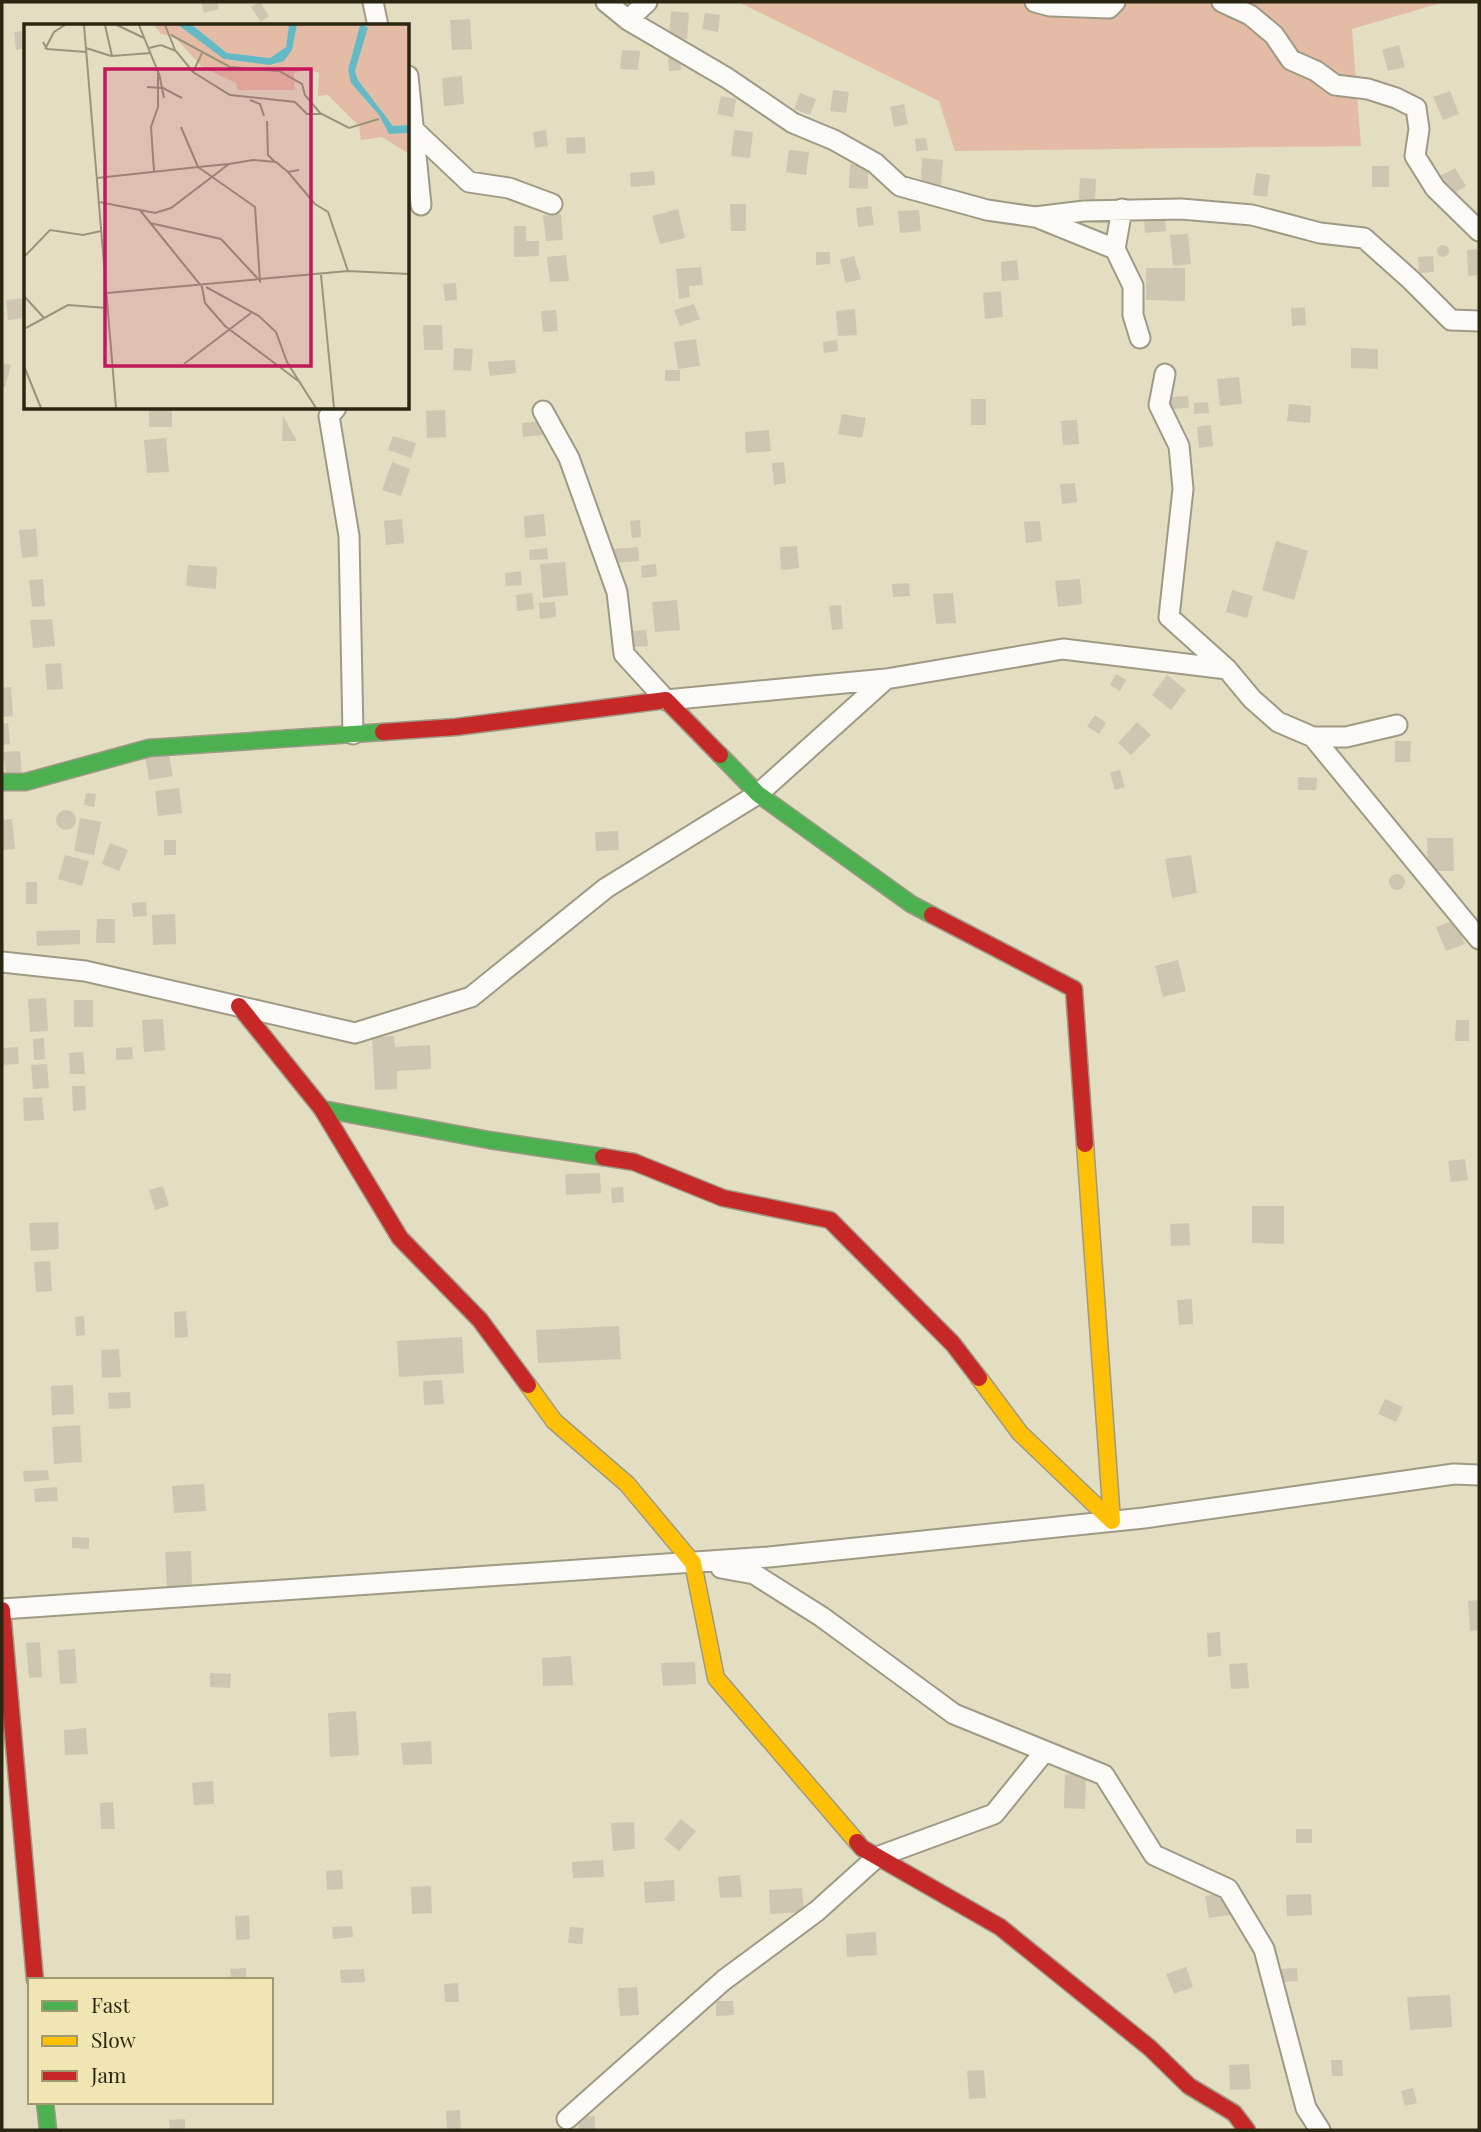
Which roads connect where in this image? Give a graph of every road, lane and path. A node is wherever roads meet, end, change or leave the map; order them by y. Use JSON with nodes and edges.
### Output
{"nodes":[{"id":1,"x":373,"y":2,"type":"edge"},
{"id":2,"x":606,"y":2,"type":"edge"},
{"id":3,"x":647,"y":2,"type":"edge"},
{"id":4,"x":1035,"y":2,"type":"edge"},
{"id":5,"x":1115,"y":2,"type":"edge"},
{"id":6,"x":1222,"y":2,"type":"edge"},
{"id":7,"x":628,"y":20,"type":"junction"},
{"id":8,"x":383,"y":24,"type":"edge"},
{"id":9,"x":410,"y":103,"type":"edge"},
{"id":10,"x":412,"y":130,"type":"edge"},
{"id":11,"x":552,"y":204,"type":"dead end"},
{"id":12,"x":421,"y":205,"type":"dead end"},
{"id":13,"x":1122,"y":209,"type":"junction"},
{"id":14,"x":1035,"y":217,"type":"junction"},
{"id":15,"x":1479,"y":231,"type":"edge"},
{"id":16,"x":1115,"y":249,"type":"junction"},
{"id":17,"x":1479,"y":321,"type":"edge"},
{"id":18,"x":1140,"y":338,"type":"dead end"},
{"id":19,"x":1165,"y":374,"type":"dead end"},
{"id":20,"x":334,"y":410,"type":"edge"},
{"id":21,"x":544,"y":411,"type":"dead end"},
{"id":22,"x":1227,"y":669,"type":"junction"},
{"id":23,"x":886,"y":679,"type":"junction"},
{"id":24,"x":666,"y":700,"type":"junction"},
{"id":25,"x":1397,"y":725,"type":"dead end"},
{"id":26,"x":353,"y":734,"type":"junction"},
{"id":27,"x":1313,"y":737,"type":"junction"},
{"id":28,"x":2,"y":782,"type":"edge"},
{"id":29,"x":758,"y":794,"type":"junction"},
{"id":30,"x":1479,"y":939,"type":"edge"},
{"id":31,"x":2,"y":962,"type":"edge"},
{"id":32,"x":239,"y":1006,"type":"junction"},
{"id":33,"x":321,"y":1109,"type":"junction"},
{"id":34,"x":1479,"y":1475,"type":"edge"},
{"id":35,"x":1112,"y":1521,"type":"junction"},
{"id":36,"x":693,"y":1563,"type":"junction"},
{"id":37,"x":2,"y":1610,"type":"edge"},
{"id":38,"x":7,"y":1717,"type":"edge"},
{"id":39,"x":1045,"y":1751,"type":"junction"},
{"id":40,"x":877,"y":1857,"type":"junction"},
{"id":41,"x":35,"y":1978,"type":"edge"},
{"id":42,"x":45,"y":2104,"type":"edge"},
{"id":43,"x":567,"y":2119,"type":"dead end"},
{"id":44,"x":48,"y":2130,"type":"edge"},
{"id":45,"x":1247,"y":2130,"type":"edge"},
{"id":46,"x":1320,"y":2130,"type":"edge"}],
"edges":[{"from":1,"to":8,"type":"street"},
{"from":2,"to":7,"type":"street"},
{"from":3,"to":7,"type":"street"},
{"from":4,"to":5,"type":"street"},
{"from":6,"to":15,"type":"street"},
{"from":7,"to":14,"type":"street"},
{"from":9,"to":10,"type":"street"},
{"from":10,"to":11,"type":"street"},
{"from":10,"to":12,"type":"street"},
{"from":13,"to":14,"type":"street"},
{"from":13,"to":16,"type":"street"},
{"from":13,"to":17,"type":"street"},
{"from":14,"to":16,"type":"street"},
{"from":16,"to":18,"type":"street"},
{"from":19,"to":22,"type":"street"},
{"from":20,"to":26,"type":"street"},
{"from":21,"to":24,"type":"street"},
{"from":22,"to":23,"type":"street"},
{"from":22,"to":27,"type":"street"},
{"from":23,"to":24,"type":"street"},
{"from":23,"to":29,"type":"street"},
{"from":24,"to":26,"type":"street"},
{"from":24,"to":29,"type":"street"},
{"from":25,"to":27,"type":"street"},
{"from":26,"to":28,"type":"street"},
{"from":27,"to":30,"type":"street"},
{"from":29,"to":32,"type":"street"},
{"from":29,"to":35,"type":"street"},
{"from":31,"to":32,"type":"street"},
{"from":32,"to":33,"type":"street"},
{"from":33,"to":35,"type":"street"},
{"from":33,"to":36,"type":"street"},
{"from":34,"to":35,"type":"street"},
{"from":35,"to":36,"type":"street"},
{"from":36,"to":37,"type":"street"},
{"from":36,"to":39,"type":"street"},
{"from":36,"to":40,"type":"street"},
{"from":37,"to":38,"type":"street"},
{"from":38,"to":41,"type":"street"},
{"from":39,"to":40,"type":"street"},
{"from":39,"to":46,"type":"street"},
{"from":40,"to":43,"type":"street"},
{"from":40,"to":45,"type":"street"},
{"from":42,"to":44,"type":"street"}]}
